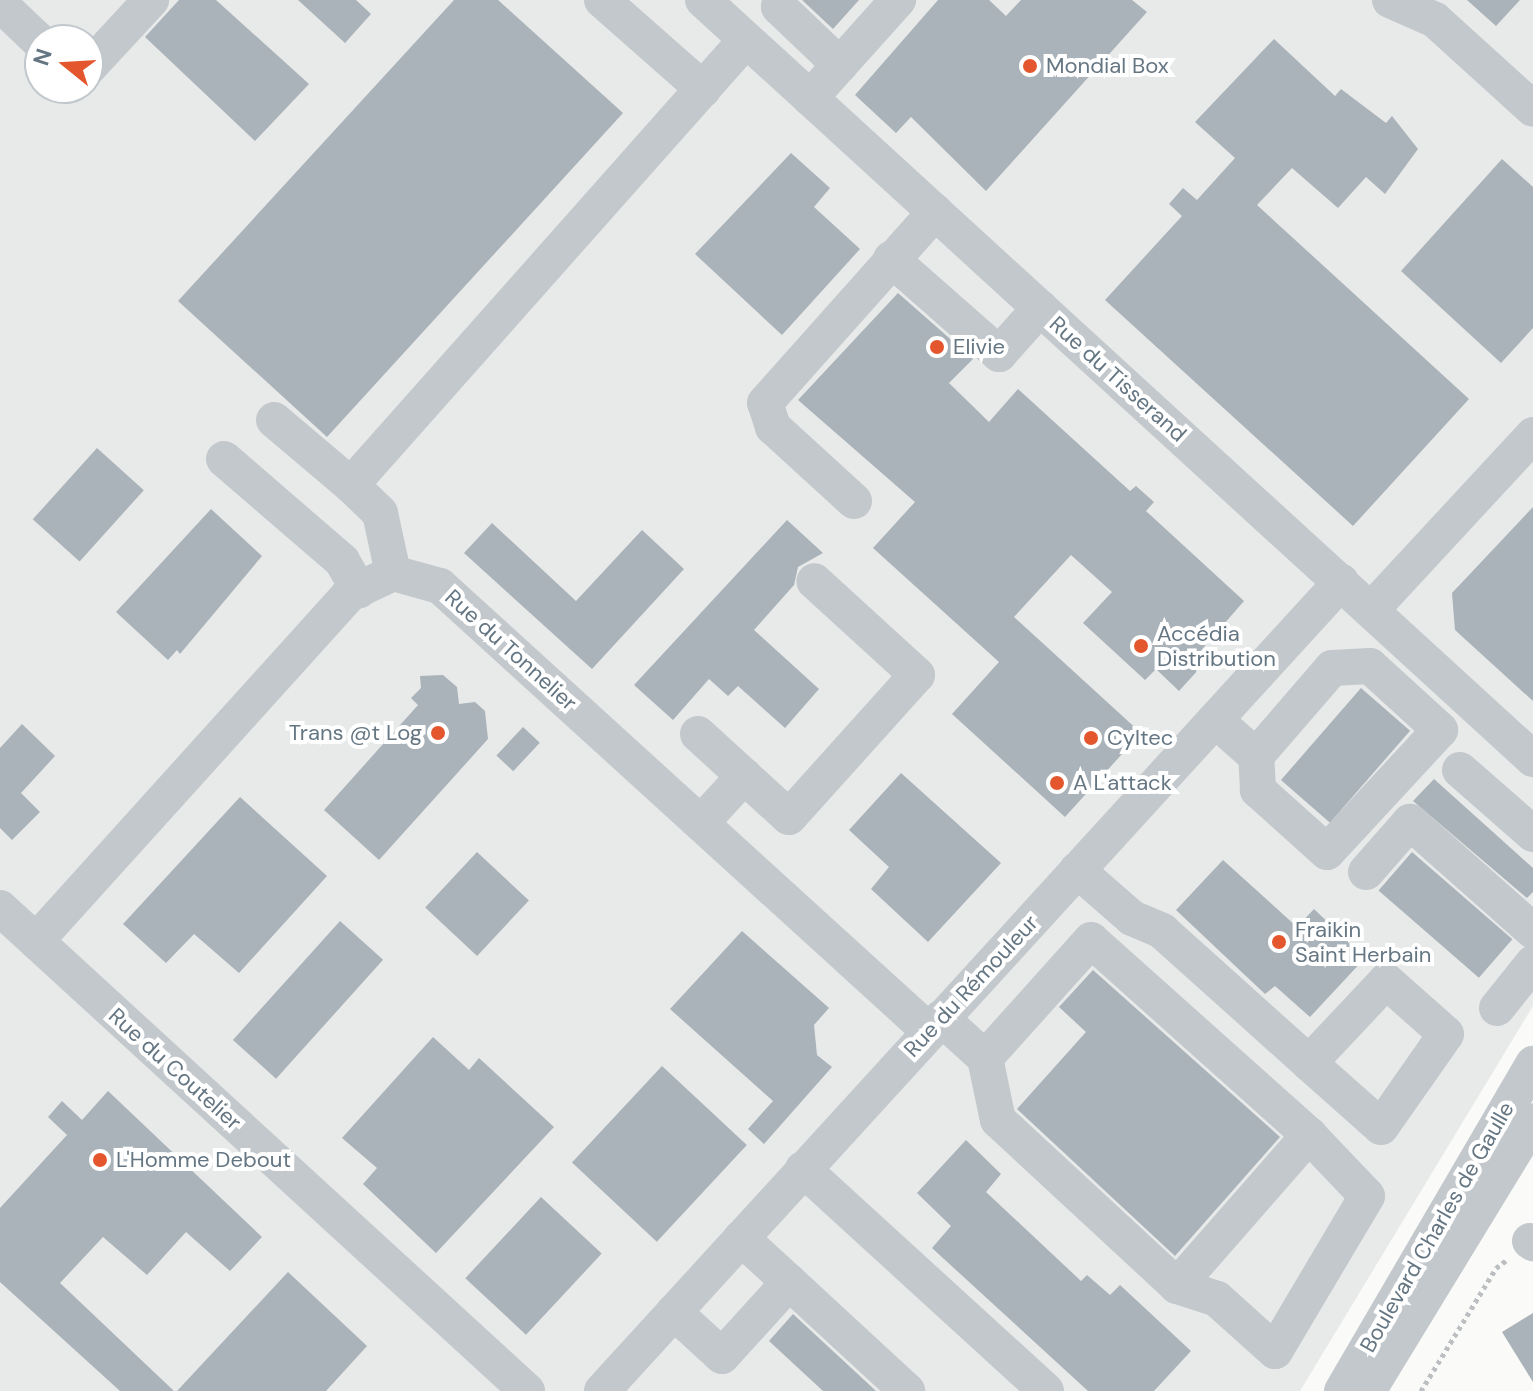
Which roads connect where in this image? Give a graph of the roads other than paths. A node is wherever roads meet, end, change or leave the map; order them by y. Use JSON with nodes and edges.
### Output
{"nodes":[{"id":1,"x":602,"y":0,"type":"edge"},
{"id":2,"x":703,"y":0,"type":"edge"},
{"id":3,"x":780,"y":0,"type":"edge"},
{"id":4,"x":898,"y":0,"type":"edge"},
{"id":5,"x":1390,"y":0,"type":"edge"},
{"id":6,"x":145,"y":2,"type":"edge"},
{"id":7,"x":0,"y":4,"type":"edge"},
{"id":8,"x":24,"y":27,"type":"edge"},
{"id":9,"x":746,"y":40,"type":"junction"},
{"id":10,"x":104,"y":49,"type":"edge"},
{"id":11,"x":840,"y":65,"type":"junction"},
{"id":12,"x":703,"y":89,"type":"junction"},
{"id":13,"x":810,"y":98,"type":"junction"},
{"id":14,"x":1533,"y":109,"type":"edge"},
{"id":15,"x":935,"y":212,"type":"junction"},
{"id":16,"x":891,"y":259,"type":"junction"},
{"id":17,"x":1040,"y":308,"type":"junction"},
{"id":18,"x":274,"y":420,"type":"dead end"},
{"id":19,"x":1533,"y":435,"type":"edge"},
{"id":20,"x":224,"y":459,"type":"dead end"},
{"id":21,"x":351,"y":485,"type":"junction"},
{"id":22,"x":854,"y":501,"type":"dead end"},
{"id":23,"x":393,"y":573,"type":"junction"},
{"id":24,"x":814,"y":581,"type":"dead end"},
{"id":25,"x":1341,"y":582,"type":"junction"},
{"id":26,"x":359,"y":590,"type":"junction"},
{"id":27,"x":1372,"y":609,"type":"junction"},
{"id":28,"x":1215,"y":720,"type":"junction"},
{"id":29,"x":698,"y":734,"type":"dead end"},
{"id":30,"x":1519,"y":734,"type":"edge"},
{"id":31,"x":1256,"y":756,"type":"junction"},
{"id":32,"x":1533,"y":759,"type":"edge"},
{"id":33,"x":1460,"y":770,"type":"dead end"},
{"id":34,"x":744,"y":776,"type":"junction"},
{"id":35,"x":701,"y":823,"type":"junction"},
{"id":36,"x":1533,"y":834,"type":"edge"},
{"id":37,"x":1077,"y":870,"type":"junction"},
{"id":38,"x":1366,"y":872,"type":"dead end"},
{"id":39,"x":0,"y":908,"type":"edge"},
{"id":40,"x":1533,"y":931,"type":"edge"},
{"id":41,"x":36,"y":941,"type":"junction"},
{"id":42,"x":1533,"y":963,"type":"edge"},
{"id":43,"x":1497,"y":1008,"type":"dead end"},
{"id":44,"x":935,"y":1024,"type":"junction"},
{"id":45,"x":985,"y":1058,"type":"junction"},
{"id":46,"x":1309,"y":1063,"type":"dead end"},
{"id":47,"x":1533,"y":1064,"type":"edge"},
{"id":48,"x":1533,"y":1121,"type":"edge"},
{"id":49,"x":1309,"y":1135,"type":"junction"},
{"id":50,"x":803,"y":1169,"type":"junction"},
{"id":51,"x":741,"y":1238,"type":"junction"},
{"id":52,"x":789,"y":1282,"type":"junction"},
{"id":53,"x":1177,"y":1286,"type":"junction"},
{"id":54,"x":674,"y":1312,"type":"junction"},
{"id":55,"x":527,"y":1391,"type":"edge"},
{"id":56,"x":602,"y":1391,"type":"edge"},
{"id":57,"x":907,"y":1391,"type":"edge"},
{"id":58,"x":1046,"y":1391,"type":"edge"},
{"id":59,"x":1342,"y":1391,"type":"edge"},
{"id":60,"x":1368,"y":1391,"type":"edge"}],
"edges":[{"from":1,"to":12,"type":"street"},
{"from":2,"to":9,"type":"street","name":"Rue du Tisserand"},
{"from":3,"to":11,"type":"street"},
{"from":4,"to":11,"type":"street"},
{"from":5,"to":14,"type":"street"},
{"from":6,"to":10,"type":"street"},
{"from":7,"to":8,"type":"street"},
{"from":9,"to":12,"type":"street"},
{"from":9,"to":13,"type":"street","name":"Rue du Tisserand"},
{"from":11,"to":13,"type":"street"},
{"from":12,"to":21,"type":"street"},
{"from":13,"to":15,"type":"street","name":"Rue du Tisserand"},
{"from":15,"to":16,"type":"street"},
{"from":15,"to":17,"type":"street","name":"Rue du Tisserand"},
{"from":16,"to":17,"type":"street"},
{"from":16,"to":22,"type":"street"},
{"from":17,"to":25,"type":"street","name":"Rue du Tisserand"},
{"from":18,"to":21,"type":"street"},
{"from":19,"to":27,"type":"street"},
{"from":20,"to":26,"type":"street"},
{"from":21,"to":23,"type":"street"},
{"from":23,"to":26,"type":"street"},
{"from":23,"to":35,"type":"street","name":"Rue du Tonnelier"},
{"from":24,"to":34,"type":"street"},
{"from":25,"to":27,"type":"street","name":"Rue du Tisserand"},
{"from":25,"to":28,"type":"street","name":"Rue du Rémouleur"},
{"from":26,"to":41,"type":"street"},
{"from":27,"to":30,"type":"street","name":"Rue du Tisserand"},
{"from":28,"to":31,"type":"street"},
{"from":28,"to":37,"type":"street","name":"Rue du Rémouleur"},
{"from":29,"to":34,"type":"street"},
{"from":30,"to":32,"type":"street","name":"Rue du Tisserand"},
{"from":31,"to":31,"type":"street"},
{"from":33,"to":36,"type":"street"},
{"from":34,"to":35,"type":"street"},
{"from":35,"to":44,"type":"street","name":"Rue du Tonnelier"},
{"from":37,"to":44,"type":"street","name":"Rue du Rémouleur"},
{"from":37,"to":46,"type":"street"},
{"from":38,"to":40,"type":"street"},
{"from":39,"to":41,"type":"street","name":"Rue du Coutelier"},
{"from":41,"to":55,"type":"street","name":"Rue du Coutelier"},
{"from":42,"to":43,"type":"street"},
{"from":44,"to":45,"type":"street","name":"Rue du Tonnelier"},
{"from":44,"to":50,"type":"street","name":"Rue du Rémouleur"},
{"from":45,"to":49,"type":"street"},
{"from":45,"to":53,"type":"street"},
{"from":47,"to":59,"type":"street","name":"Boulevard Charles de Gaulle"},
{"from":48,"to":60,"type":"street","name":"Boulevard Charles de Gaulle"},
{"from":49,"to":53,"type":"street"},
{"from":49,"to":53,"type":"street"},
{"from":50,"to":51,"type":"street","name":"Rue du Rémouleur"},
{"from":50,"to":58,"type":"street"},
{"from":51,"to":52,"type":"street"},
{"from":51,"to":54,"type":"street","name":"Rue du Rémouleur"},
{"from":52,"to":54,"type":"street"},
{"from":52,"to":57,"type":"street"},
{"from":54,"to":56,"type":"street","name":"Rue du Rémouleur"}]}
